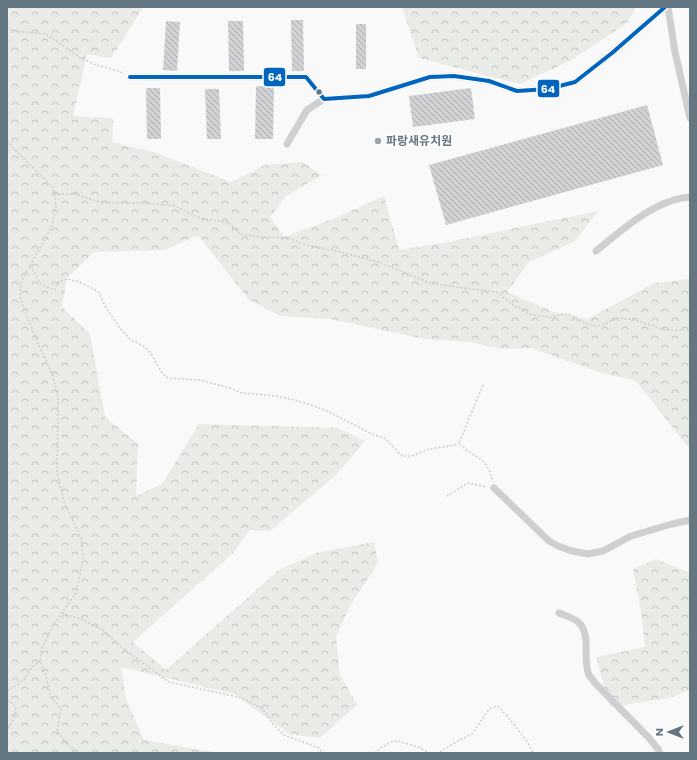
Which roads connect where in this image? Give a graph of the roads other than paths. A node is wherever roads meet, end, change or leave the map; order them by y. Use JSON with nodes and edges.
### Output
{"nodes":[{"id":1,"x":666,"y":7,"type":"edge"},
{"id":2,"x":130,"y":77,"type":"road end"},
{"id":3,"x":324,"y":99,"type":"junction"},
{"id":4,"x":690,"y":118,"type":"edge"},
{"id":5,"x":286,"y":144,"type":"dead end"},
{"id":6,"x":690,"y":197,"type":"edge"},
{"id":7,"x":596,"y":251,"type":"dead end"},
{"id":8,"x":494,"y":488,"type":"road end"},
{"id":9,"x":690,"y":520,"type":"edge"},
{"id":10,"x":559,"y":613,"type":"dead end"},
{"id":11,"x":660,"y":753,"type":"edge"}],
"edges":[{"from":1,"to":3,"type":"street"},
{"from":1,"to":4,"type":"street"},
{"from":2,"to":3,"type":"street"},
{"from":3,"to":5,"type":"street"},
{"from":6,"to":7,"type":"street"},
{"from":8,"to":9,"type":"street"},
{"from":10,"to":11,"type":"street"}]}
